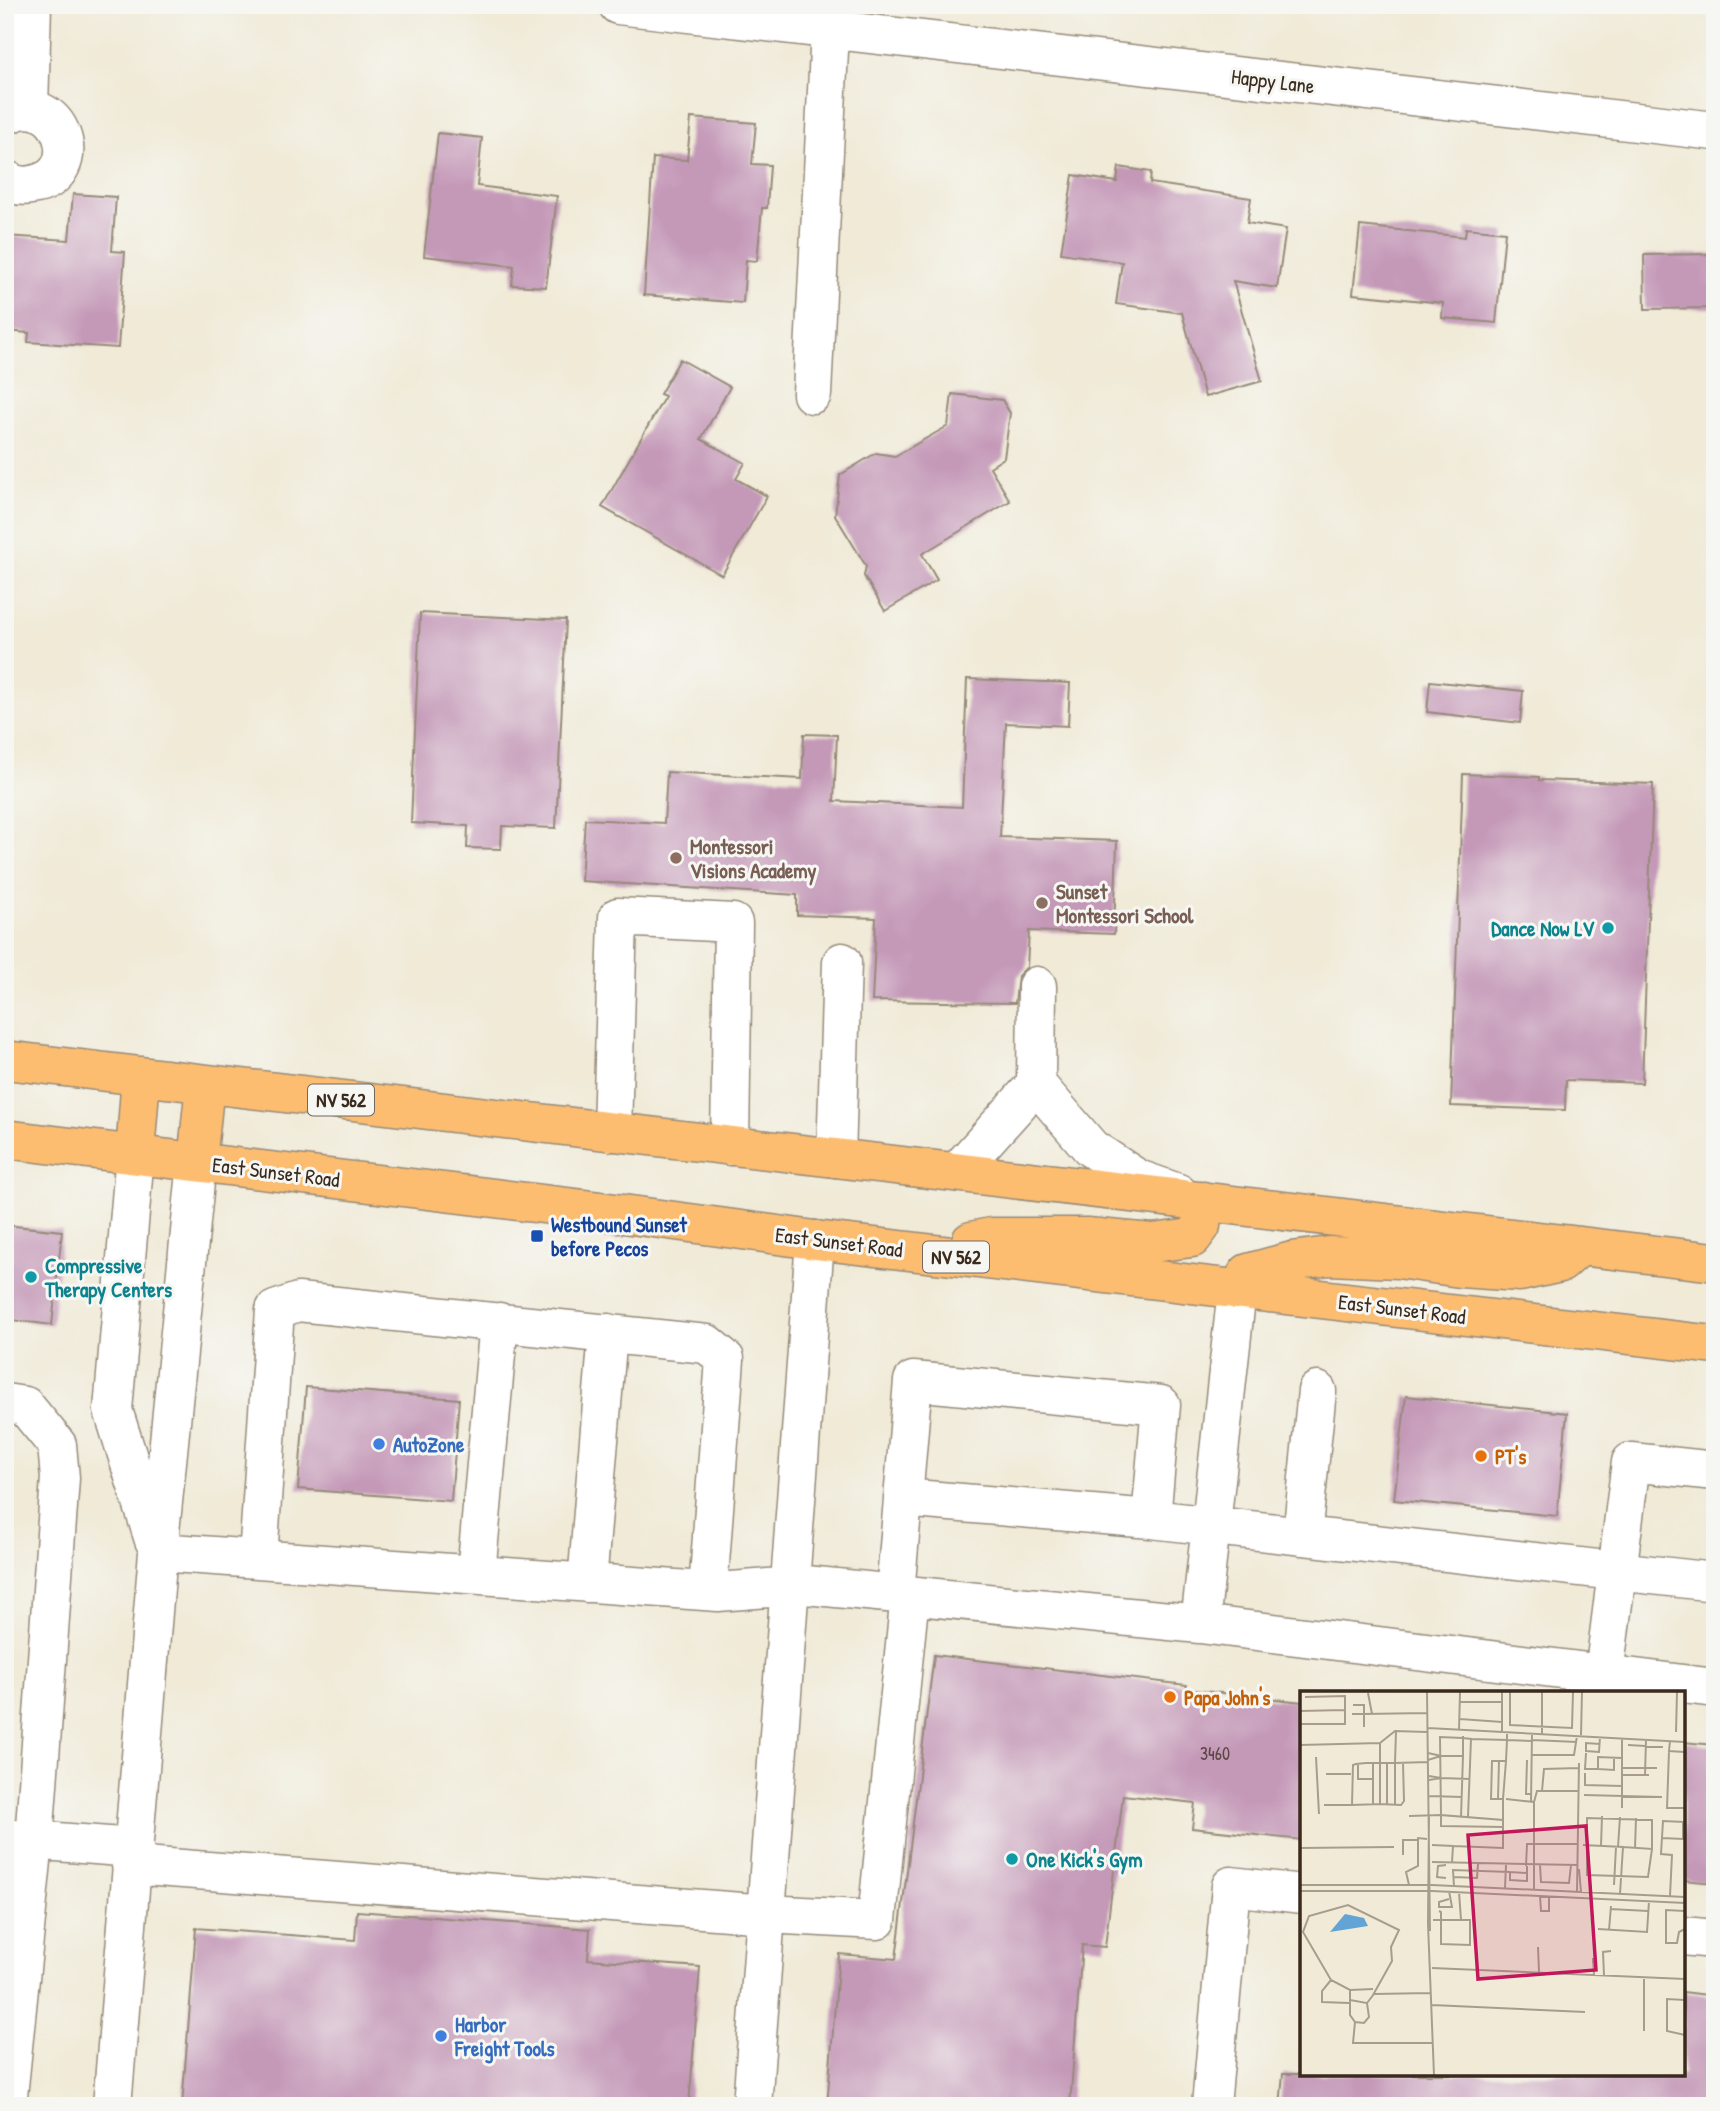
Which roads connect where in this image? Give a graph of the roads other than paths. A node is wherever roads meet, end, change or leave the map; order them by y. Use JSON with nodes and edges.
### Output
{"nodes":[{"id":1,"x":32,"y":5,"type":"edge"},
{"id":2,"x":618,"y":5,"type":"edge"},
{"id":3,"x":830,"y":30,"type":"junction"},
{"id":4,"x":17,"y":113,"type":"edge"},
{"id":5,"x":1715,"y":131,"type":"edge"},
{"id":6,"x":5,"y":179,"type":"edge"},
{"id":7,"x":812,"y":394,"type":"dead end"},
{"id":8,"x":842,"y":961,"type":"dead end"},
{"id":9,"x":1037,"y":986,"type":"dead end"},
{"id":10,"x":5,"y":1060,"type":"edge"},
{"id":11,"x":141,"y":1076,"type":"junction"},
{"id":12,"x":205,"y":1084,"type":"junction"},
{"id":13,"x":1036,"y":1084,"type":"junction"},
{"id":14,"x":612,"y":1132,"type":"junction"},
{"id":15,"x":5,"y":1139,"type":"edge"},
{"id":16,"x":730,"y":1146,"type":"junction"},
{"id":17,"x":135,"y":1154,"type":"junction"},
{"id":18,"x":836,"y":1158,"type":"junction"},
{"id":19,"x":197,"y":1162,"type":"junction"},
{"id":20,"x":957,"y":1172,"type":"junction"},
{"id":21,"x":1203,"y":1201,"type":"junction"},
{"id":22,"x":816,"y":1240,"type":"junction"},
{"id":23,"x":1580,"y":1246,"type":"junction"},
{"id":24,"x":946,"y":1255,"type":"junction"},
{"id":25,"x":1715,"y":1262,"type":"edge"},
{"id":26,"x":1237,"y":1290,"type":"junction"},
{"id":27,"x":499,"y":1322,"type":"junction"},
{"id":28,"x":608,"y":1333,"type":"junction"},
{"id":29,"x":1715,"y":1345,"type":"edge"},
{"id":30,"x":1317,"y":1391,"type":"dead end"},
{"id":31,"x":5,"y":1403,"type":"edge"},
{"id":32,"x":1715,"y":1471,"type":"edge"},
{"id":33,"x":903,"y":1498,"type":"junction"},
{"id":34,"x":1151,"y":1519,"type":"junction"},
{"id":35,"x":1210,"y":1525,"type":"junction"},
{"id":36,"x":1302,"y":1536,"type":"junction"},
{"id":37,"x":158,"y":1552,"type":"junction"},
{"id":38,"x":258,"y":1558,"type":"junction"},
{"id":39,"x":1617,"y":1571,"type":"junction"},
{"id":40,"x":475,"y":1574,"type":"junction"},
{"id":41,"x":1715,"y":1582,"type":"edge"},
{"id":42,"x":587,"y":1583,"type":"junction"},
{"id":43,"x":791,"y":1586,"type":"junction"},
{"id":44,"x":708,"y":1591,"type":"junction"},
{"id":45,"x":903,"y":1594,"type":"junction"},
{"id":46,"x":1200,"y":1624,"type":"junction"},
{"id":47,"x":1604,"y":1674,"type":"junction"},
{"id":48,"x":1715,"y":1688,"type":"edge"},
{"id":49,"x":20,"y":1839,"type":"edge"},
{"id":50,"x":132,"y":1857,"type":"junction"},
{"id":51,"x":1300,"y":1894,"type":"edge"},
{"id":52,"x":767,"y":1914,"type":"junction"},
{"id":53,"x":1685,"y":1936,"type":"edge"},
{"id":54,"x":1715,"y":1939,"type":"edge"},
{"id":55,"x":8,"y":2106,"type":"edge"},
{"id":56,"x":111,"y":2106,"type":"edge"},
{"id":57,"x":752,"y":2106,"type":"edge"},
{"id":58,"x":1211,"y":2106,"type":"edge"}],
"edges":[{"from":1,"to":4,"type":"street"},
{"from":2,"to":3,"type":"street","name":"Happy Lane"},
{"from":3,"to":5,"type":"street","name":"Happy Lane"},
{"from":3,"to":7,"type":"street"},
{"from":4,"to":6,"type":"street"},
{"from":8,"to":18,"type":"street"},
{"from":9,"to":13,"type":"street"},
{"from":10,"to":11,"type":"main road","number":"NV 562"},
{"from":11,"to":12,"type":"main road","number":"NV 562"},
{"from":11,"to":17,"type":"main road"},
{"from":12,"to":14,"type":"main road","number":"NV 562"},
{"from":12,"to":19,"type":"main road"},
{"from":13,"to":20,"type":"street"},
{"from":13,"to":21,"type":"street"},
{"from":14,"to":16,"type":"main road","number":"NV 562"},
{"from":14,"to":16,"type":"street"},
{"from":15,"to":17,"type":"main road","name":"East Sunset Road","number":"NV 562"},
{"from":16,"to":18,"type":"main road","number":"NV 562"},
{"from":17,"to":19,"type":"main road","name":"East Sunset Road","number":"NV 562"},
{"from":17,"to":37,"type":"street"},
{"from":18,"to":20,"type":"main road","number":"NV 562"},
{"from":19,"to":22,"type":"main road","name":"East Sunset Road","number":"NV 562"},
{"from":19,"to":37,"type":"street"},
{"from":20,"to":21,"type":"main road","number":"NV 562"},
{"from":21,"to":23,"type":"main road","number":"NV 562"},
{"from":21,"to":24,"type":"main road"},
{"from":22,"to":24,"type":"main road","name":"East Sunset Road","number":"NV 562"},
{"from":22,"to":43,"type":"street"},
{"from":23,"to":25,"type":"main road","number":"NV 562"},
{"from":23,"to":26,"type":"main road"},
{"from":24,"to":26,"type":"main road","name":"East Sunset Road","number":"NV 562"},
{"from":26,"to":29,"type":"main road","name":"East Sunset Road","number":"NV 562"},
{"from":26,"to":35,"type":"street"},
{"from":27,"to":28,"type":"street"},
{"from":27,"to":38,"type":"street"},
{"from":27,"to":40,"type":"street"},
{"from":28,"to":42,"type":"street"},
{"from":28,"to":44,"type":"street"},
{"from":30,"to":36,"type":"street"},
{"from":31,"to":49,"type":"street"},
{"from":32,"to":39,"type":"street"},
{"from":33,"to":34,"type":"street"},
{"from":33,"to":34,"type":"street"},
{"from":33,"to":45,"type":"street"},
{"from":34,"to":35,"type":"street"},
{"from":35,"to":36,"type":"street"},
{"from":35,"to":46,"type":"street"},
{"from":36,"to":39,"type":"street"},
{"from":37,"to":38,"type":"street"},
{"from":37,"to":50,"type":"street"},
{"from":38,"to":40,"type":"street"},
{"from":39,"to":41,"type":"street"},
{"from":39,"to":47,"type":"street"},
{"from":40,"to":42,"type":"street"},
{"from":42,"to":44,"type":"street"},
{"from":43,"to":44,"type":"street"},
{"from":43,"to":45,"type":"street"},
{"from":43,"to":52,"type":"street"},
{"from":45,"to":46,"type":"street"},
{"from":45,"to":52,"type":"street"},
{"from":46,"to":47,"type":"street"},
{"from":47,"to":48,"type":"street"},
{"from":49,"to":50,"type":"street"},
{"from":49,"to":55,"type":"street"},
{"from":50,"to":52,"type":"street"},
{"from":50,"to":56,"type":"street"},
{"from":51,"to":58,"type":"street"},
{"from":52,"to":57,"type":"street"},
{"from":53,"to":54,"type":"street"}]}
